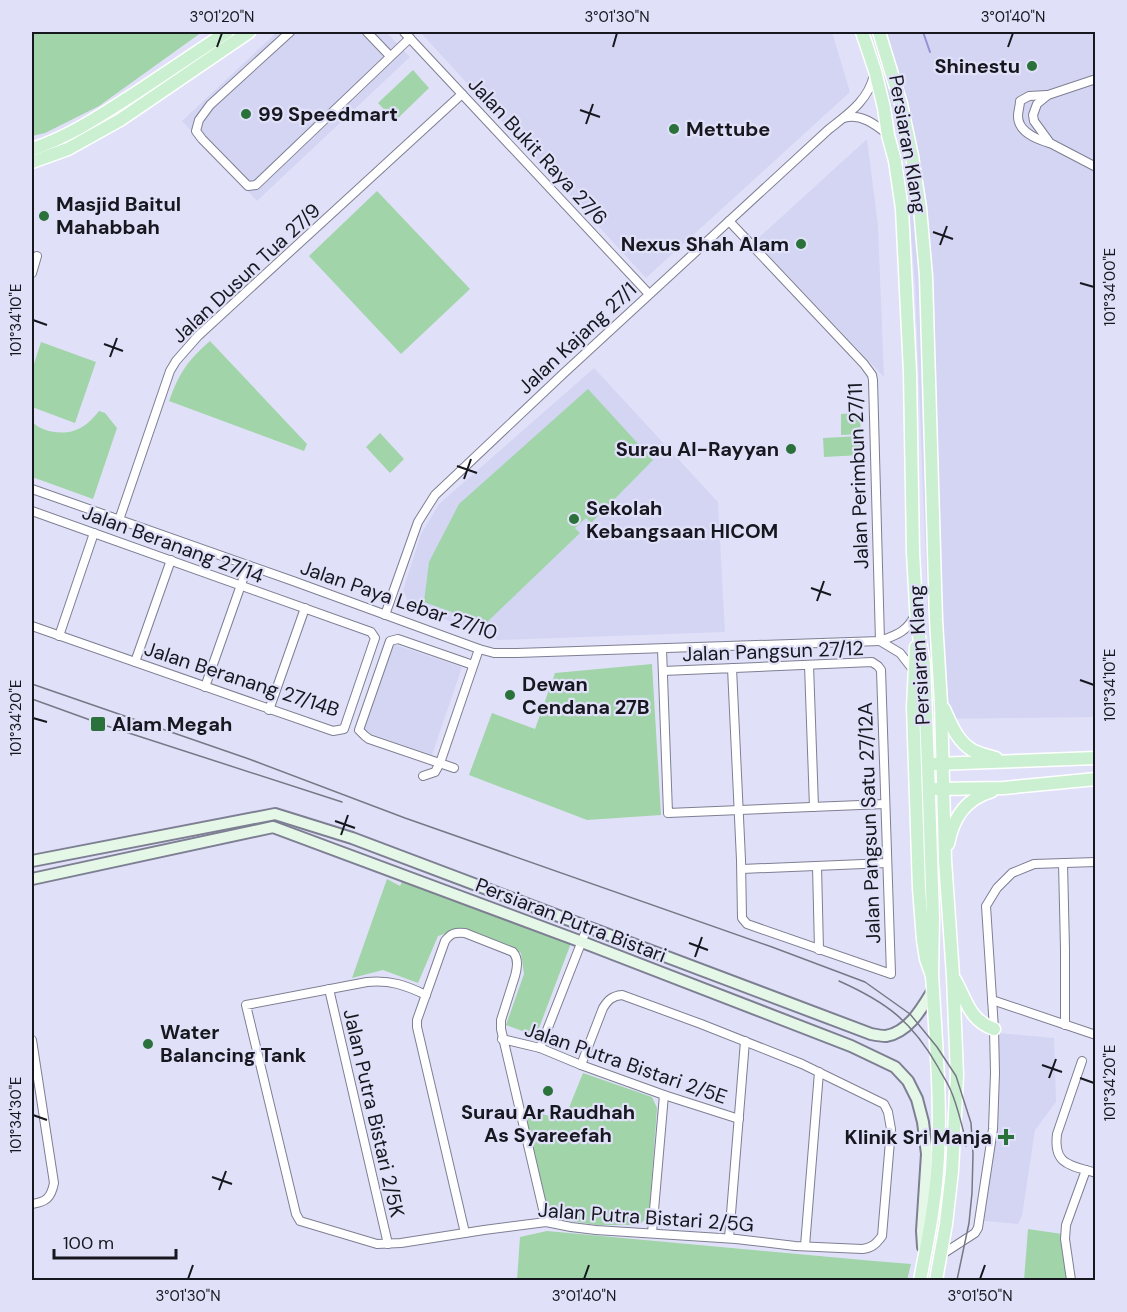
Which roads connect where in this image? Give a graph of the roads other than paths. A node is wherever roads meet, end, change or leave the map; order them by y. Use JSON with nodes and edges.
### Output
{"nodes":[{"id":1,"x":227,"y":32,"type":"edge"},
{"id":2,"x":249,"y":32,"type":"edge"},
{"id":3,"x":290,"y":32,"type":"edge"},
{"id":4,"x":367,"y":32,"type":"edge"},
{"id":5,"x":862,"y":32,"type":"edge"},
{"id":6,"x":879,"y":32,"type":"edge"},
{"id":7,"x":407,"y":35,"type":"edge"},
{"id":8,"x":390,"y":56,"type":"junction"},
{"id":9,"x":874,"y":71,"type":"junction"},
{"id":10,"x":1095,"y":79,"type":"edge"},
{"id":11,"x":462,"y":94,"type":"junction"},
{"id":12,"x":1048,"y":95,"type":"junction"},
{"id":13,"x":840,"y":120,"type":"junction"},
{"id":14,"x":888,"y":135,"type":"junction"},
{"id":15,"x":1050,"y":143,"type":"junction"},
{"id":16,"x":32,"y":149,"type":"edge"},
{"id":17,"x":32,"y":162,"type":"edge"},
{"id":18,"x":1095,"y":167,"type":"edge"},
{"id":19,"x":729,"y":221,"type":"junction"},
{"id":20,"x":37,"y":256,"type":"dead end"},
{"id":21,"x":32,"y":273,"type":"edge"},
{"id":22,"x":649,"y":294,"type":"junction"},
{"id":23,"x":32,"y":492,"type":"edge"},
{"id":24,"x":32,"y":511,"type":"edge"},
{"id":25,"x":119,"y":519,"type":"junction"},
{"id":26,"x":94,"y":534,"type":"junction"},
{"id":27,"x":171,"y":560,"type":"junction"},
{"id":28,"x":248,"y":565,"type":"junction"},
{"id":29,"x":241,"y":585,"type":"junction"},
{"id":30,"x":304,"y":608,"type":"junction"},
{"id":31,"x":916,"y":611,"type":"junction"},
{"id":32,"x":385,"y":615,"type":"junction"},
{"id":33,"x":917,"y":625,"type":"junction"},
{"id":34,"x":32,"y":626,"type":"edge"},
{"id":35,"x":372,"y":632,"type":"joint"},
{"id":36,"x":59,"y":636,"type":"junction"},
{"id":37,"x":880,"y":641,"type":"junction"},
{"id":38,"x":773,"y":645,"type":"junction"},
{"id":39,"x":479,"y":648,"type":"junction"},
{"id":40,"x":662,"y":649,"type":"junction"},
{"id":41,"x":135,"y":662,"type":"junction"},
{"id":42,"x":473,"y":665,"type":"junction"},
{"id":43,"x":809,"y":665,"type":"junction"},
{"id":44,"x":774,"y":666,"type":"junction"},
{"id":45,"x":732,"y":668,"type":"junction"},
{"id":46,"x":881,"y":670,"type":"joint"},
{"id":47,"x":663,"y":671,"type":"junction"},
{"id":48,"x":914,"y":672,"type":"junction"},
{"id":49,"x":205,"y":687,"type":"junction"},
{"id":50,"x":941,"y":703,"type":"junction"},
{"id":51,"x":269,"y":710,"type":"junction"},
{"id":52,"x":1095,"y":758,"type":"edge"},
{"id":53,"x":1004,"y":761,"type":"junction"},
{"id":54,"x":440,"y":763,"type":"junction"},
{"id":55,"x":943,"y":764,"type":"junction"},
{"id":56,"x":928,"y":765,"type":"junction"},
{"id":57,"x":454,"y":768,"type":"dead end"},
{"id":58,"x":423,"y":776,"type":"dead end"},
{"id":59,"x":1095,"y":779,"type":"edge"},
{"id":60,"x":929,"y":788,"type":"junction"},
{"id":61,"x":1004,"y":788,"type":"junction"},
{"id":62,"x":944,"y":789,"type":"junction"},
{"id":63,"x":885,"y":804,"type":"junction"},
{"id":64,"x":814,"y":807,"type":"junction"},
{"id":65,"x":739,"y":810,"type":"junction"},
{"id":66,"x":32,"y":861,"type":"edge"},
{"id":67,"x":945,"y":861,"type":"junction"},
{"id":68,"x":1095,"y":862,"type":"edge"},
{"id":69,"x":887,"y":863,"type":"junction"},
{"id":70,"x":1063,"y":863,"type":"junction"},
{"id":71,"x":818,"y":866,"type":"junction"},
{"id":72,"x":742,"y":868,"type":"junction"},
{"id":73,"x":32,"y":879,"type":"edge"},
{"id":74,"x":587,"y":928,"type":"junction"},
{"id":75,"x":582,"y":942,"type":"junction"},
{"id":76,"x":819,"y":950,"type":"junction"},
{"id":77,"x":932,"y":976,"type":"junction"},
{"id":78,"x":953,"y":976,"type":"junction"},
{"id":79,"x":328,"y":990,"type":"junction"},
{"id":80,"x":933,"y":990,"type":"junction"},
{"id":81,"x":426,"y":995,"type":"junction"},
{"id":82,"x":992,"y":1000,"type":"junction"},
{"id":83,"x":1065,"y":1025,"type":"junction"},
{"id":84,"x":994,"y":1029,"type":"junction"},
{"id":85,"x":1095,"y":1035,"type":"edge"},
{"id":86,"x":502,"y":1039,"type":"junction"},
{"id":87,"x":32,"y":1040,"type":"edge"},
{"id":88,"x":746,"y":1041,"type":"junction"},
{"id":89,"x":540,"y":1048,"type":"junction"},
{"id":90,"x":1082,"y":1061,"type":"dead end"},
{"id":91,"x":581,"y":1065,"type":"junction"},
{"id":92,"x":819,"y":1072,"type":"junction"},
{"id":93,"x":664,"y":1095,"type":"junction"},
{"id":94,"x":739,"y":1119,"type":"junction"},
{"id":95,"x":1086,"y":1170,"type":"junction"},
{"id":96,"x":1095,"y":1173,"type":"edge"},
{"id":97,"x":32,"y":1204,"type":"edge"},
{"id":98,"x":546,"y":1222,"type":"junction"},
{"id":99,"x":465,"y":1233,"type":"junction"},
{"id":100,"x":652,"y":1233,"type":"junction"},
{"id":101,"x":729,"y":1238,"type":"junction"},
{"id":102,"x":388,"y":1244,"type":"junction"},
{"id":103,"x":804,"y":1246,"type":"junction"},
{"id":104,"x":941,"y":1255,"type":"junction"},
{"id":105,"x":923,"y":1263,"type":"junction"},
{"id":106,"x":920,"y":1281,"type":"edge"},
{"id":107,"x":936,"y":1281,"type":"edge"},
{"id":108,"x":1071,"y":1281,"type":"edge"}],
"edges":[{"from":1,"to":16,"type":"main road"},
{"from":2,"to":17,"type":"main road"},
{"from":3,"to":8,"type":"street"},
{"from":4,"to":8,"type":"street"},
{"from":5,"to":9,"type":"main road","name":"Persiaran Klang"},
{"from":6,"to":50,"type":"main road","name":"Persiaran Klang"},
{"from":7,"to":8,"type":"street"},
{"from":7,"to":11,"type":"street","name":"Jalan Bukit Raya 27/6"},
{"from":9,"to":13,"type":"street","name":"Jalan Kajang 27/1"},
{"from":9,"to":14,"type":"main road","name":"Persiaran Klang"},
{"from":10,"to":12,"type":"street"},
{"from":11,"to":22,"type":"street","name":"Jalan Bukit Raya 27/6"},
{"from":11,"to":25,"type":"street","name":"Jalan Dusun Tua 27/9"},
{"from":12,"to":15,"type":"street"},
{"from":12,"to":15,"type":"street"},
{"from":13,"to":14,"type":"street"},
{"from":13,"to":19,"type":"street","name":"Jalan Kajang 27/1"},
{"from":14,"to":31,"type":"main road","name":"Persiaran Klang"},
{"from":15,"to":18,"type":"street"},
{"from":19,"to":22,"type":"street","name":"Jalan Kajang 27/1"},
{"from":19,"to":37,"type":"street","name":"Jalan Perimbun 27/11"},
{"from":20,"to":21,"type":"street"},
{"from":22,"to":32,"type":"street","name":"Jalan Kajang 27/1"},
{"from":23,"to":25,"type":"street","name":"Jalan Paya Lebar 27/10"},
{"from":24,"to":26,"type":"street","name":"Jalan Beranang 27/14"},
{"from":25,"to":28,"type":"street","name":"Jalan Paya Lebar 27/10"},
{"from":26,"to":27,"type":"street","name":"Jalan Beranang 27/14"},
{"from":26,"to":36,"type":"street"},
{"from":27,"to":29,"type":"street","name":"Jalan Beranang 27/14"},
{"from":27,"to":41,"type":"street"},
{"from":28,"to":29,"type":"street"},
{"from":28,"to":32,"type":"street","name":"Jalan Paya Lebar 27/10"},
{"from":29,"to":30,"type":"street","name":"Jalan Beranang 27/14"},
{"from":29,"to":49,"type":"street"},
{"from":30,"to":35,"type":"street","name":"Jalan Beranang 27/14"},
{"from":30,"to":51,"type":"street"},
{"from":31,"to":33,"type":"main road","name":"Persiaran Klang"},
{"from":31,"to":37,"type":"street","name":"Jalan Paya Lebar 27/10"},
{"from":32,"to":39,"type":"street","name":"Jalan Paya Lebar 27/10"},
{"from":33,"to":48,"type":"main road","name":"Persiaran Klang"},
{"from":33,"to":56,"type":"main road","name":"Persiaran Klang"},
{"from":34,"to":36,"type":"street","name":"Jalan Beranang 27/14B"},
{"from":35,"to":51,"type":"street","name":"Jalan Beranang 27/14B"},
{"from":36,"to":41,"type":"street","name":"Jalan Beranang 27/14B"},
{"from":37,"to":38,"type":"street","name":"Jalan Paya Lebar 27/10"},
{"from":37,"to":48,"type":"street"},
{"from":38,"to":40,"type":"street","name":"Jalan Paya Lebar 27/10"},
{"from":38,"to":44,"type":"street"},
{"from":39,"to":40,"type":"street","name":"Jalan Paya Lebar 27/10"},
{"from":39,"to":42,"type":"street"},
{"from":40,"to":47,"type":"street"},
{"from":41,"to":49,"type":"street","name":"Jalan Beranang 27/14B"},
{"from":42,"to":54,"type":"street"},
{"from":42,"to":54,"type":"street"},
{"from":43,"to":44,"type":"street","name":"Jalan Pangsun 27/12"},
{"from":43,"to":46,"type":"street","name":"Jalan Pangsun 27/12"},
{"from":43,"to":64,"type":"street"},
{"from":44,"to":45,"type":"street","name":"Jalan Pangsun 27/12"},
{"from":45,"to":47,"type":"street","name":"Jalan Pangsun 27/12"},
{"from":45,"to":65,"type":"street"},
{"from":46,"to":63,"type":"street","name":"Jalan Pangsun Satu 27/12A"},
{"from":47,"to":65,"type":"street"},
{"from":48,"to":77,"type":"main road","name":"Persiaran Klang"},
{"from":49,"to":51,"type":"street","name":"Jalan Beranang 27/14B"},
{"from":50,"to":53,"type":"main road"},
{"from":50,"to":55,"type":"main road","name":"Persiaran Klang"},
{"from":52,"to":53,"type":"main road"},
{"from":53,"to":55,"type":"main road"},
{"from":54,"to":57,"type":"street"},
{"from":54,"to":58,"type":"street"},
{"from":55,"to":56,"type":"main road"},
{"from":55,"to":62,"type":"main road","name":"Persiaran Klang"},
{"from":56,"to":60,"type":"main road","name":"Persiaran Klang"},
{"from":59,"to":61,"type":"main road"},
{"from":60,"to":62,"type":"main road"},
{"from":60,"to":77,"type":"main road","name":"Persiaran Klang"},
{"from":61,"to":62,"type":"main road"},
{"from":61,"to":67,"type":"main road"},
{"from":62,"to":67,"type":"main road","name":"Persiaran Klang"},
{"from":63,"to":64,"type":"street"},
{"from":63,"to":69,"type":"street","name":"Jalan Pangsun Satu 27/12A"},
{"from":64,"to":65,"type":"street"},
{"from":65,"to":72,"type":"street"},
{"from":66,"to":74,"type":"main road","name":"Persiaran Putra Bistari"},
{"from":67,"to":78,"type":"main road","name":"Persiaran Klang"},
{"from":68,"to":70,"type":"street"},
{"from":69,"to":71,"type":"street"},
{"from":69,"to":76,"type":"street","name":"Jalan Pangsun Satu 27/12A"},
{"from":70,"to":82,"type":"street"},
{"from":70,"to":83,"type":"street"},
{"from":71,"to":72,"type":"street"},
{"from":71,"to":76,"type":"street"},
{"from":72,"to":76,"type":"street"},
{"from":73,"to":75,"type":"main road","name":"Persiaran Putra Bistari"},
{"from":74,"to":75,"type":"street"},
{"from":74,"to":80,"type":"main road","name":"Persiaran Putra Bistari"},
{"from":75,"to":89,"type":"street"},
{"from":75,"to":105,"type":"main road","name":"Persiaran Putra Bistari"},
{"from":77,"to":80,"type":"main road","name":"Persiaran Klang"},
{"from":78,"to":84,"type":"main road"},
{"from":78,"to":104,"type":"main road","name":"Persiaran Klang"},
{"from":79,"to":81,"type":"street"},
{"from":79,"to":102,"type":"street","name":"Jalan Putra Bistari 2/5K"},
{"from":79,"to":102,"type":"street","name":"Jalan Putra Bistari 2/5G"},
{"from":80,"to":105,"type":"main road","name":"Persiaran Klang"},
{"from":81,"to":86,"type":"street"},
{"from":81,"to":99,"type":"street"},
{"from":82,"to":83,"type":"street"},
{"from":82,"to":84,"type":"street"},
{"from":83,"to":85,"type":"street"},
{"from":84,"to":104,"type":"street"},
{"from":86,"to":89,"type":"street","name":"Jalan Putra Bistari 2/5E"},
{"from":86,"to":98,"type":"street"},
{"from":87,"to":97,"type":"street"},
{"from":88,"to":91,"type":"street"},
{"from":88,"to":92,"type":"street"},
{"from":88,"to":94,"type":"street"},
{"from":89,"to":91,"type":"street","name":"Jalan Putra Bistari 2/5E"},
{"from":90,"to":95,"type":"street"},
{"from":91,"to":93,"type":"street","name":"Jalan Putra Bistari 2/5E"},
{"from":92,"to":103,"type":"street"},
{"from":92,"to":103,"type":"street","name":"Jalan Putra Bistari 2/5G"},
{"from":93,"to":94,"type":"street","name":"Jalan Putra Bistari 2/5E"},
{"from":93,"to":100,"type":"street"},
{"from":94,"to":101,"type":"street"},
{"from":95,"to":96,"type":"street"},
{"from":95,"to":108,"type":"street"},
{"from":98,"to":99,"type":"street","name":"Jalan Putra Bistari 2/5G"},
{"from":98,"to":100,"type":"street","name":"Jalan Putra Bistari 2/5G"},
{"from":99,"to":102,"type":"street","name":"Jalan Putra Bistari 2/5G"},
{"from":100,"to":101,"type":"street","name":"Jalan Putra Bistari 2/5G"},
{"from":101,"to":103,"type":"street","name":"Jalan Putra Bistari 2/5G"},
{"from":104,"to":107,"type":"main road","name":"Persiaran Klang"},
{"from":105,"to":106,"type":"main road","name":"Persiaran Klang"}]}
